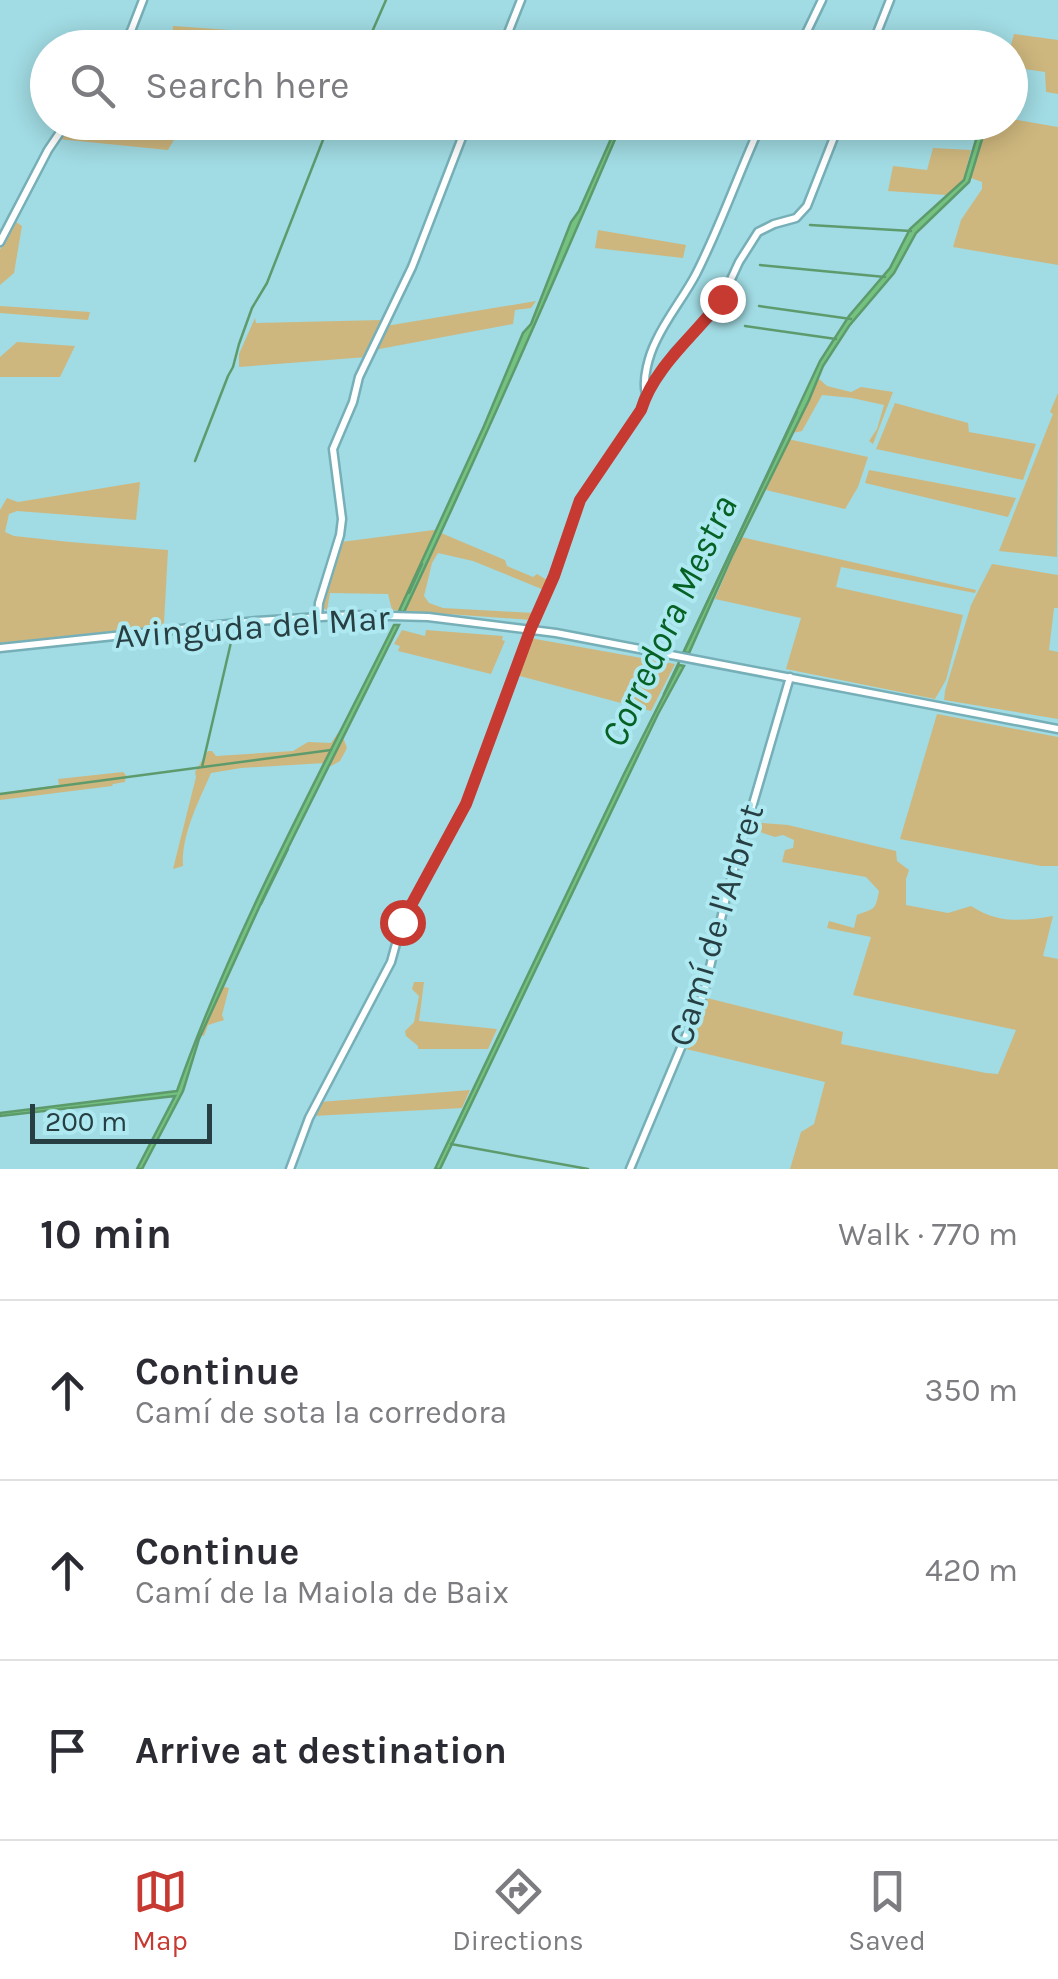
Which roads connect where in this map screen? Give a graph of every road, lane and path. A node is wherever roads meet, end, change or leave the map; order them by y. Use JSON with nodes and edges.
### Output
{"nodes":[{"id":1,"x":143,"y":0,"type":"edge"},
{"id":2,"x":521,"y":0,"type":"edge"},
{"id":3,"x":822,"y":0,"type":"edge"},
{"id":4,"x":890,"y":0,"type":"edge"},
{"id":5,"x":130,"y":30,"type":"edge"},
{"id":6,"x":509,"y":30,"type":"edge"},
{"id":7,"x":808,"y":30,"type":"edge"},
{"id":8,"x":879,"y":30,"type":"edge"},
{"id":9,"x":55,"y":140,"type":"edge"},
{"id":10,"x":461,"y":140,"type":"edge"},
{"id":11,"x":754,"y":140,"type":"edge"},
{"id":12,"x":833,"y":140,"type":"edge"},
{"id":13,"x":0,"y":242,"type":"edge"},
{"id":14,"x":646,"y":394,"type":"junction"},
{"id":15,"x":318,"y":617,"type":"junction"},
{"id":16,"x":531,"y":628,"type":"junction"},
{"id":17,"x":0,"y":648,"type":"edge"},
{"id":18,"x":790,"y":677,"type":"junction"},
{"id":19,"x":1058,"y":727,"type":"edge"},
{"id":20,"x":290,"y":1169,"type":"edge"},
{"id":21,"x":630,"y":1169,"type":"edge"}],
"edges":[{"from":1,"to":5,"type":"street"},
{"from":2,"to":6,"type":"street"},
{"from":3,"to":7,"type":"street"},
{"from":4,"to":8,"type":"street"},
{"from":9,"to":13,"type":"street"},
{"from":10,"to":15,"type":"street"},
{"from":11,"to":14,"type":"street"},
{"from":12,"to":14,"type":"street"},
{"from":14,"to":16,"type":"street"},
{"from":15,"to":16,"type":"street","name":"Avinguda del Mar"},
{"from":15,"to":17,"type":"street","name":"Avinguda del Mar"},
{"from":16,"to":18,"type":"street","name":"Avinguda del Mar"},
{"from":16,"to":20,"type":"street"},
{"from":18,"to":19,"type":"street","name":"Avinguda del Mar"},
{"from":18,"to":21,"type":"street","name":"Camí de l'Arbret"}]}
